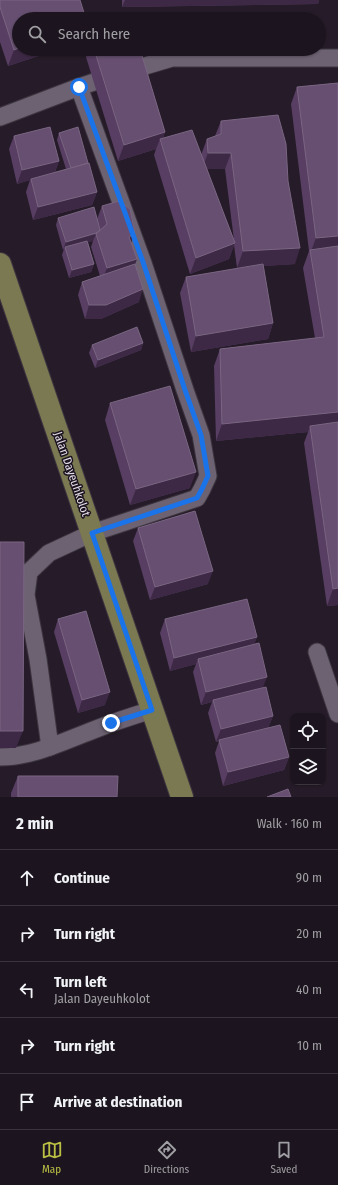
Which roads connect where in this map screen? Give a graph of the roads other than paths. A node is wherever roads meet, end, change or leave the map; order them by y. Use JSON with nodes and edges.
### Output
{"nodes":[{"id":1,"x":338,"y":58,"type":"edge"},
{"id":2,"x":135,"y":69,"type":"edge"},
{"id":3,"x":0,"y":117,"type":"edge"},
{"id":4,"x":0,"y":264,"type":"edge"},
{"id":5,"x":92,"y":533,"type":"junction"},
{"id":6,"x":317,"y":652,"type":"dead end"},
{"id":7,"x":152,"y":710,"type":"junction"},
{"id":8,"x":338,"y":714,"type":"edge"},
{"id":9,"x":50,"y":747,"type":"junction"},
{"id":10,"x":0,"y":757,"type":"edge"},
{"id":11,"x":182,"y":797,"type":"edge"}],
"edges":[{"from":1,"to":2,"type":"lane"},
{"from":3,"to":5,"type":"lane"},
{"from":4,"to":5,"type":"main road","name":"Jalan Dayeuhkolot"},
{"from":5,"to":7,"type":"main road","name":"Jalan Dayeuhkolot"},
{"from":5,"to":9,"type":"lane"},
{"from":6,"to":8,"type":"lane"},
{"from":7,"to":9,"type":"lane"},
{"from":7,"to":11,"type":"main road","name":"Jalan Dayeuhkolot"},
{"from":9,"to":10,"type":"lane"}]}
